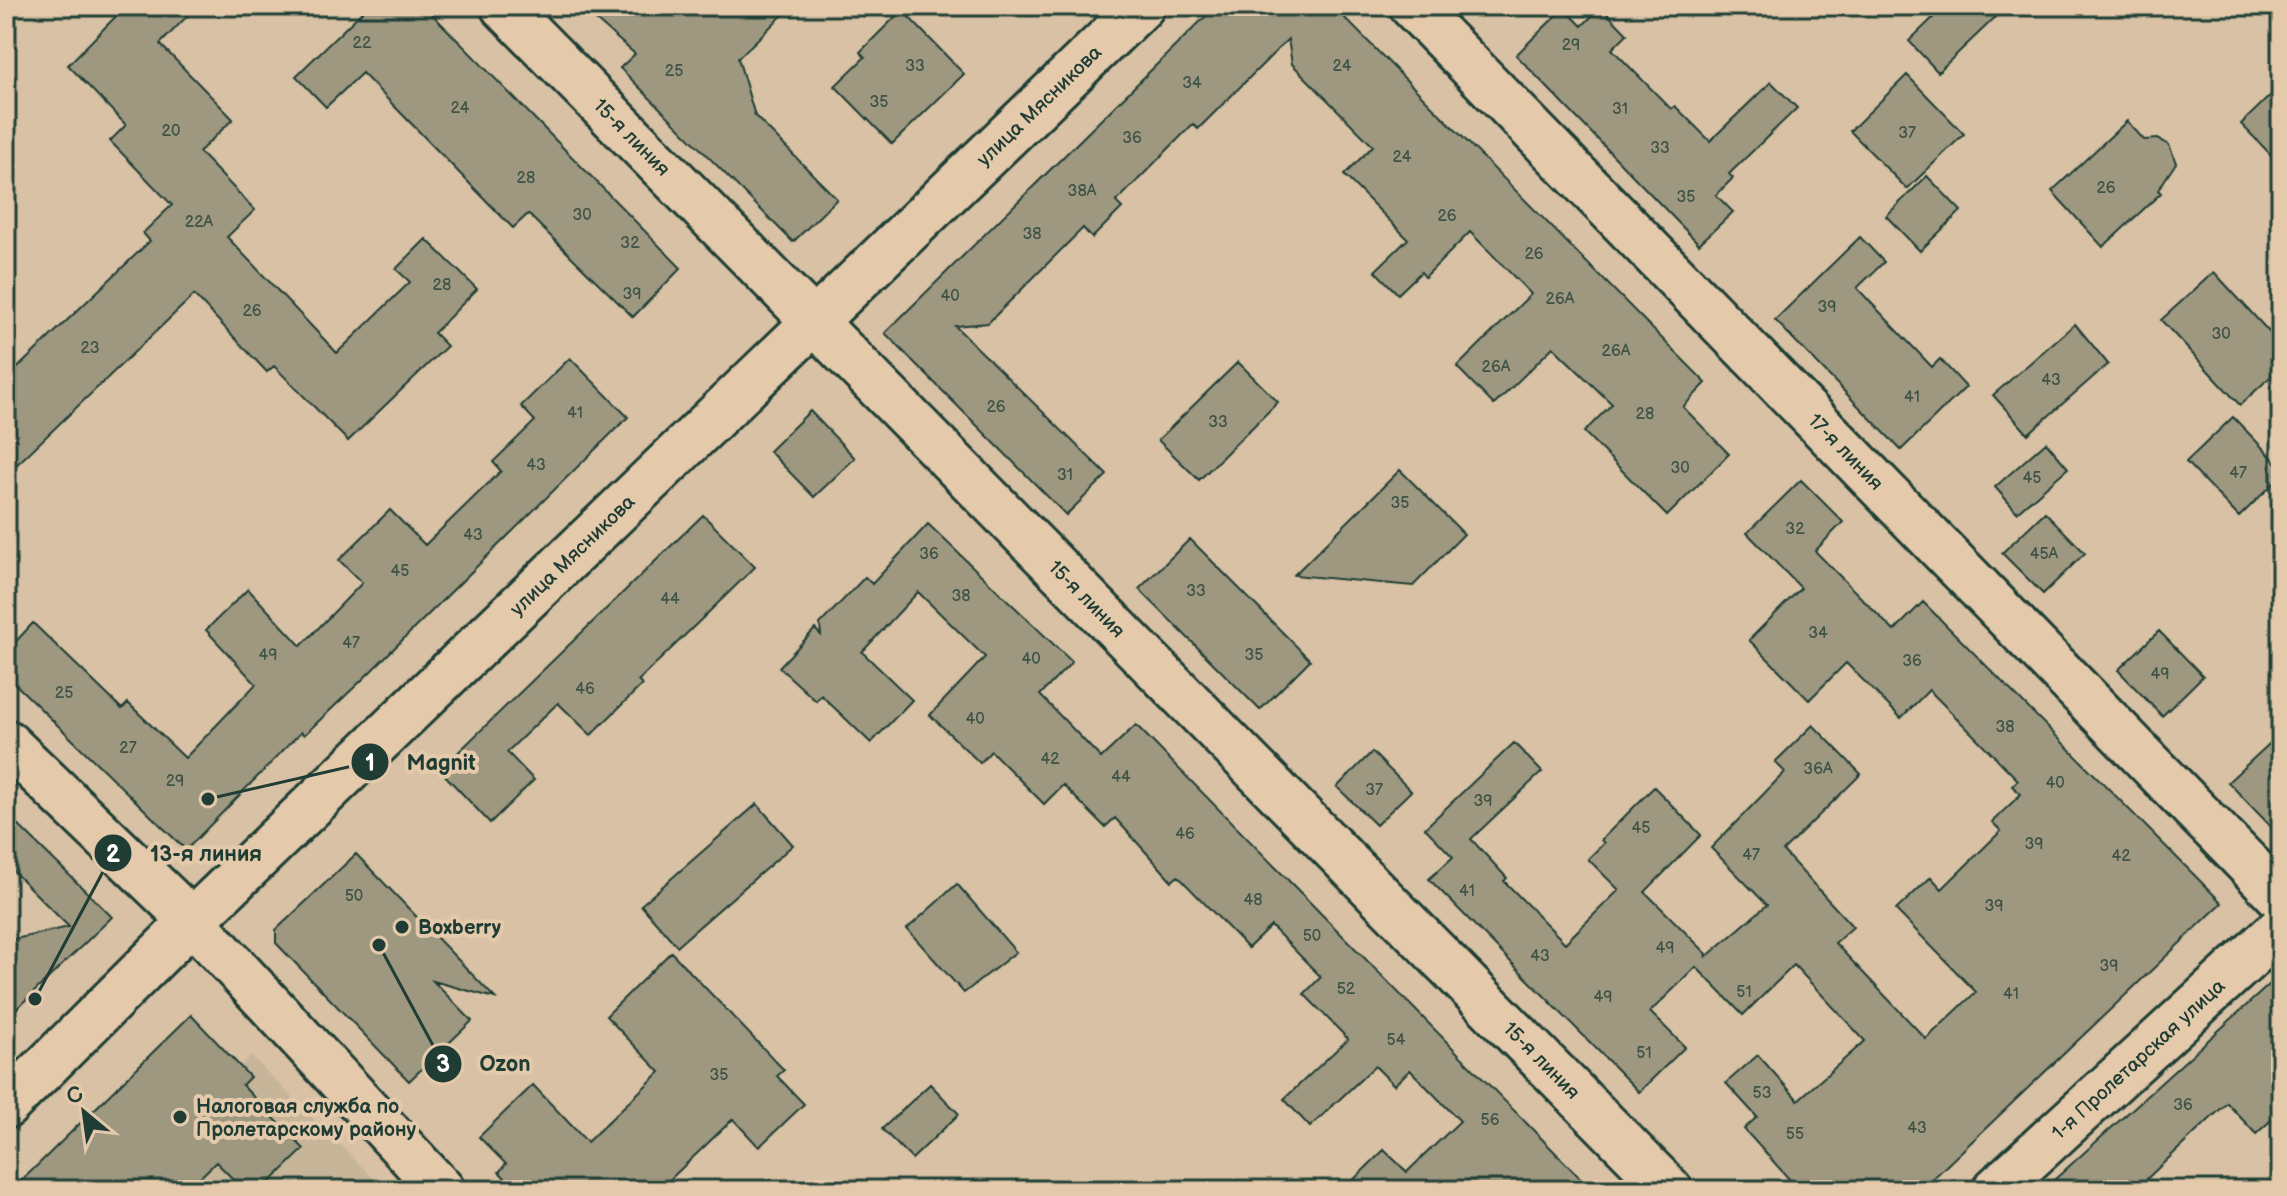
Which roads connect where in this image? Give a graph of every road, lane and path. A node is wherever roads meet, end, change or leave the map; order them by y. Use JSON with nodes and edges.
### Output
{"nodes":[{"id":1,"x":503,"y":6,"type":"edge"},
{"id":2,"x":1142,"y":6,"type":"edge"},
{"id":3,"x":1412,"y":6,"type":"edge"},
{"id":4,"x":815,"y":323,"type":"junction"},
{"id":5,"x":6,"y":742,"type":"edge"},
{"id":6,"x":2281,"y":898,"type":"edge"},
{"id":7,"x":192,"y":921,"type":"junction"},
{"id":8,"x":2281,"y":928,"type":"edge"},
{"id":9,"x":6,"y":1106,"type":"edge"},
{"id":10,"x":442,"y":1190,"type":"edge"},
{"id":11,"x":1670,"y":1190,"type":"edge"},
{"id":12,"x":1995,"y":1190,"type":"edge"}],
"edges":[{"from":1,"to":4,"type":"street","name":"15-я линия"},
{"from":2,"to":4,"type":"street","name":"улица Мясникова"},
{"from":3,"to":6,"type":"street","name":"17-я линия"},
{"from":4,"to":7,"type":"street","name":"улица Мясникова"},
{"from":4,"to":11,"type":"street","name":"15-я линия"},
{"from":5,"to":7,"type":"street"},
{"from":7,"to":9,"type":"street","name":"улица Мясникова"},
{"from":7,"to":10,"type":"street"},
{"from":8,"to":12,"type":"street","name":"1-я Пролетарская улица"}]}
